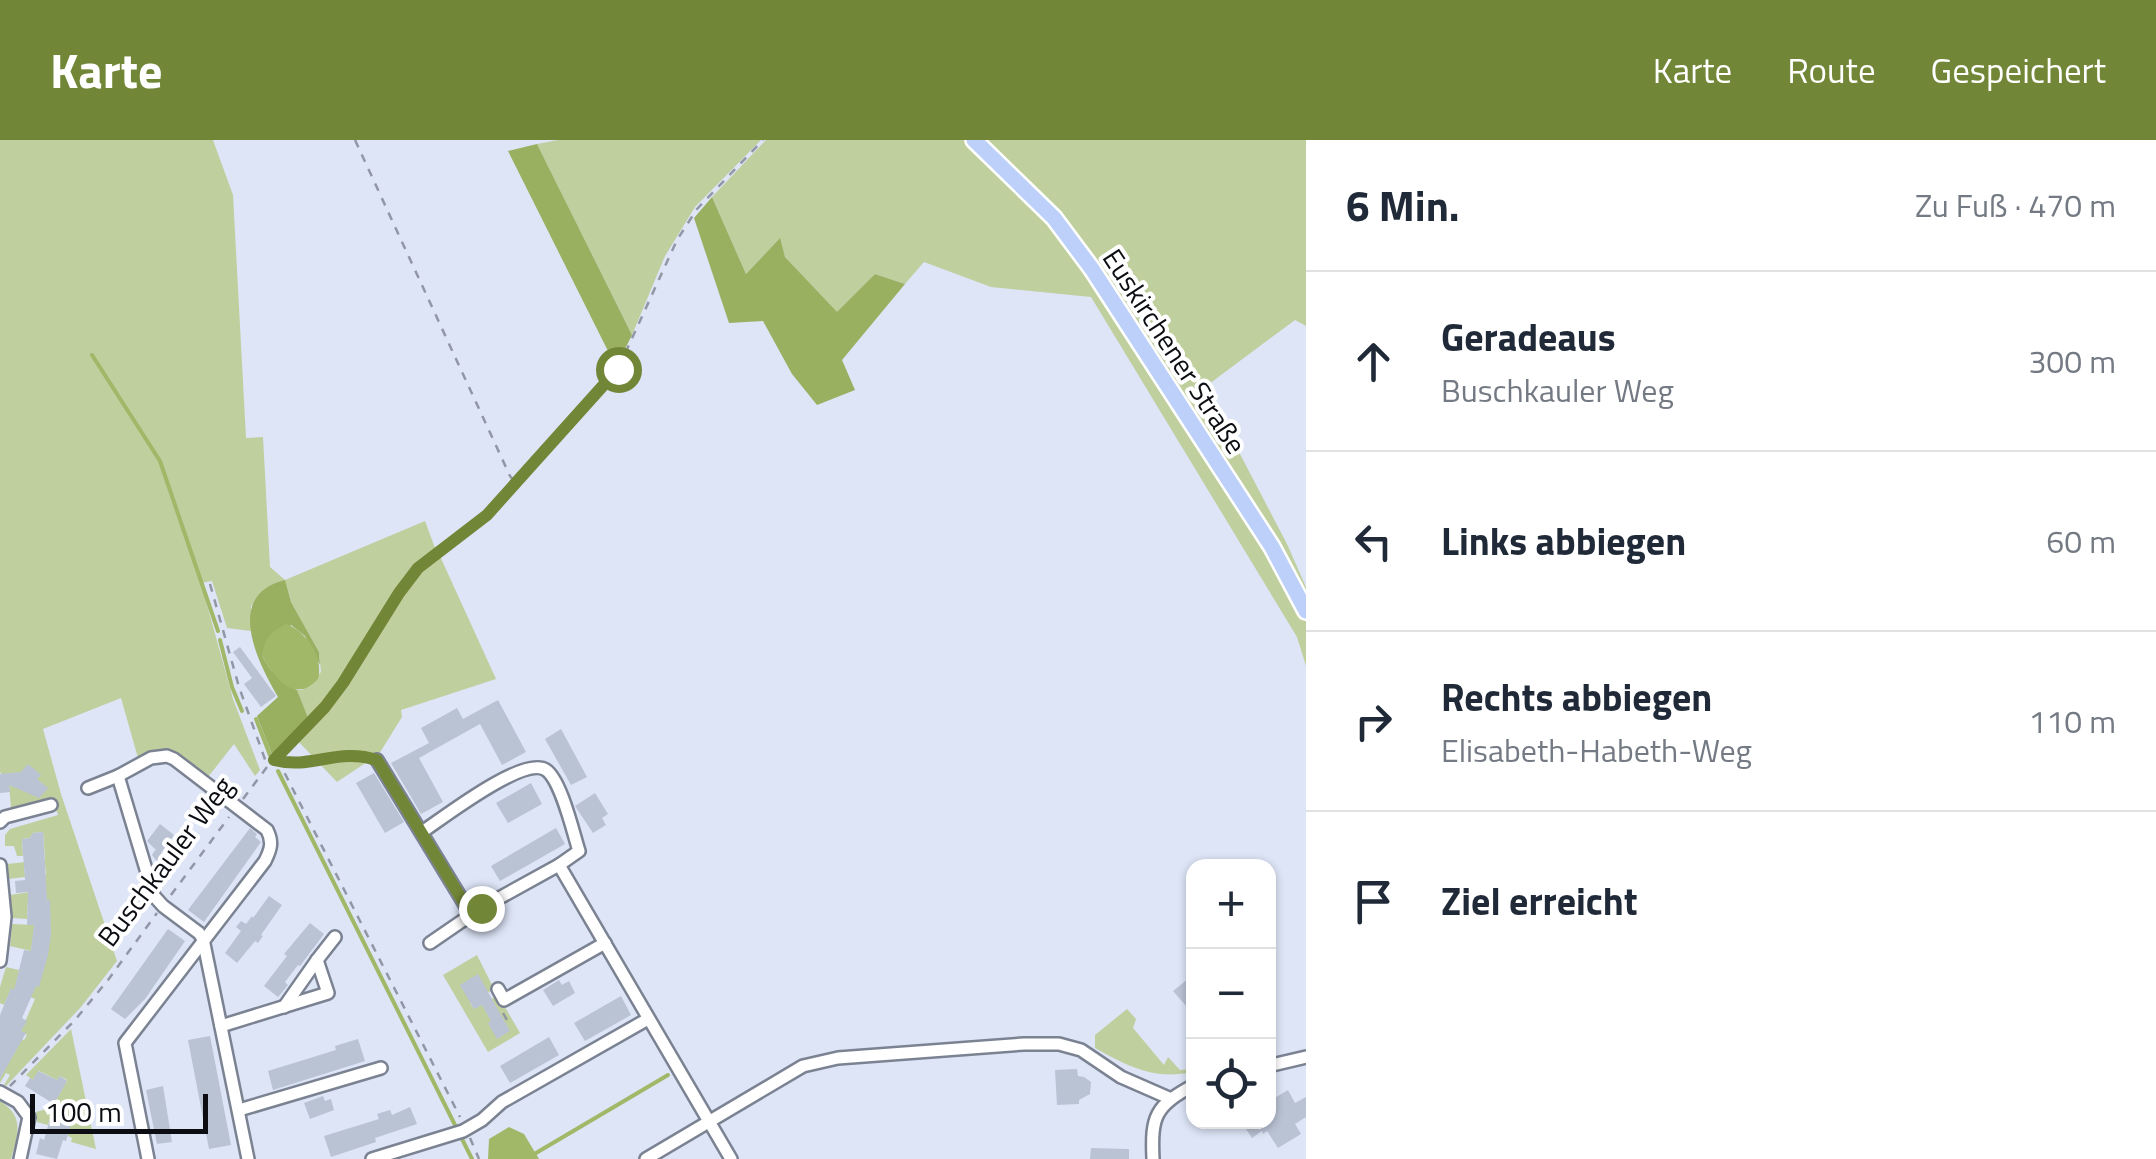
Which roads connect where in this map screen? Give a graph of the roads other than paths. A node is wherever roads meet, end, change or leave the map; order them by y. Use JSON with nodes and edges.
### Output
{"nodes":[{"id":1,"x":974,"y":140,"type":"edge"},
{"id":2,"x":1306,"y":611,"type":"edge"},
{"id":3,"x":377,"y":760,"type":"road end"},
{"id":4,"x":118,"y":776,"type":"junction"},
{"id":5,"x":88,"y":788,"type":"dead end"},
{"id":6,"x":52,"y":805,"type":"dead end"},
{"id":7,"x":0,"y":822,"type":"edge"},
{"id":8,"x":422,"y":832,"type":"junction"},
{"id":9,"x":560,"y":864,"type":"junction"},
{"id":10,"x":0,"y":866,"type":"edge"},
{"id":11,"x":473,"y":914,"type":"junction"},
{"id":12,"x":334,"y":937,"type":"dead end"},
{"id":13,"x":203,"y":939,"type":"junction"},
{"id":14,"x":430,"y":943,"type":"dead end"},
{"id":15,"x":604,"y":943,"type":"junction"},
{"id":16,"x":317,"y":960,"type":"junction"},
{"id":17,"x":0,"y":961,"type":"edge"},
{"id":18,"x":498,"y":990,"type":"dead end"},
{"id":19,"x":284,"y":1006,"type":"junction"},
{"id":20,"x":648,"y":1019,"type":"junction"},
{"id":21,"x":221,"y":1026,"type":"junction"},
{"id":22,"x":1306,"y":1057,"type":"edge"},
{"id":23,"x":1276,"y":1064,"type":"edge"},
{"id":24,"x":381,"y":1068,"type":"dead end"},
{"id":25,"x":1186,"y":1089,"type":"edge"},
{"id":26,"x":2,"y":1093,"type":"edge"},
{"id":27,"x":1169,"y":1098,"type":"junction"},
{"id":28,"x":238,"y":1110,"type":"junction"},
{"id":29,"x":708,"y":1123,"type":"junction"},
{"id":30,"x":20,"y":1159,"type":"edge"},
{"id":31,"x":148,"y":1159,"type":"edge"},
{"id":32,"x":248,"y":1159,"type":"edge"},
{"id":33,"x":372,"y":1159,"type":"edge"},
{"id":34,"x":646,"y":1159,"type":"edge"},
{"id":35,"x":730,"y":1159,"type":"edge"},
{"id":36,"x":1152,"y":1159,"type":"edge"}],
"edges":[{"from":1,"to":2,"type":"main road","name":"Euskirchener Straße"},
{"from":3,"to":8,"type":"street"},
{"from":4,"to":5,"type":"street"},
{"from":4,"to":13,"type":"street"},
{"from":4,"to":13,"type":"street"},
{"from":6,"to":7,"type":"street"},
{"from":8,"to":9,"type":"street"},
{"from":8,"to":11,"type":"street"},
{"from":9,"to":11,"type":"street"},
{"from":9,"to":15,"type":"street"},
{"from":10,"to":17,"type":"street"},
{"from":11,"to":14,"type":"street"},
{"from":12,"to":16,"type":"street"},
{"from":13,"to":21,"type":"street"},
{"from":13,"to":31,"type":"street"},
{"from":15,"to":18,"type":"street"},
{"from":15,"to":20,"type":"street"},
{"from":16,"to":19,"type":"street"},
{"from":16,"to":19,"type":"street"},
{"from":19,"to":21,"type":"street"},
{"from":20,"to":29,"type":"street"},
{"from":20,"to":33,"type":"street"},
{"from":21,"to":28,"type":"street"},
{"from":22,"to":23,"type":"street"},
{"from":24,"to":28,"type":"street"},
{"from":25,"to":27,"type":"street"},
{"from":26,"to":30,"type":"street"},
{"from":27,"to":29,"type":"street"},
{"from":27,"to":36,"type":"street"},
{"from":28,"to":32,"type":"street"},
{"from":29,"to":34,"type":"street"},
{"from":29,"to":35,"type":"street"}]}
